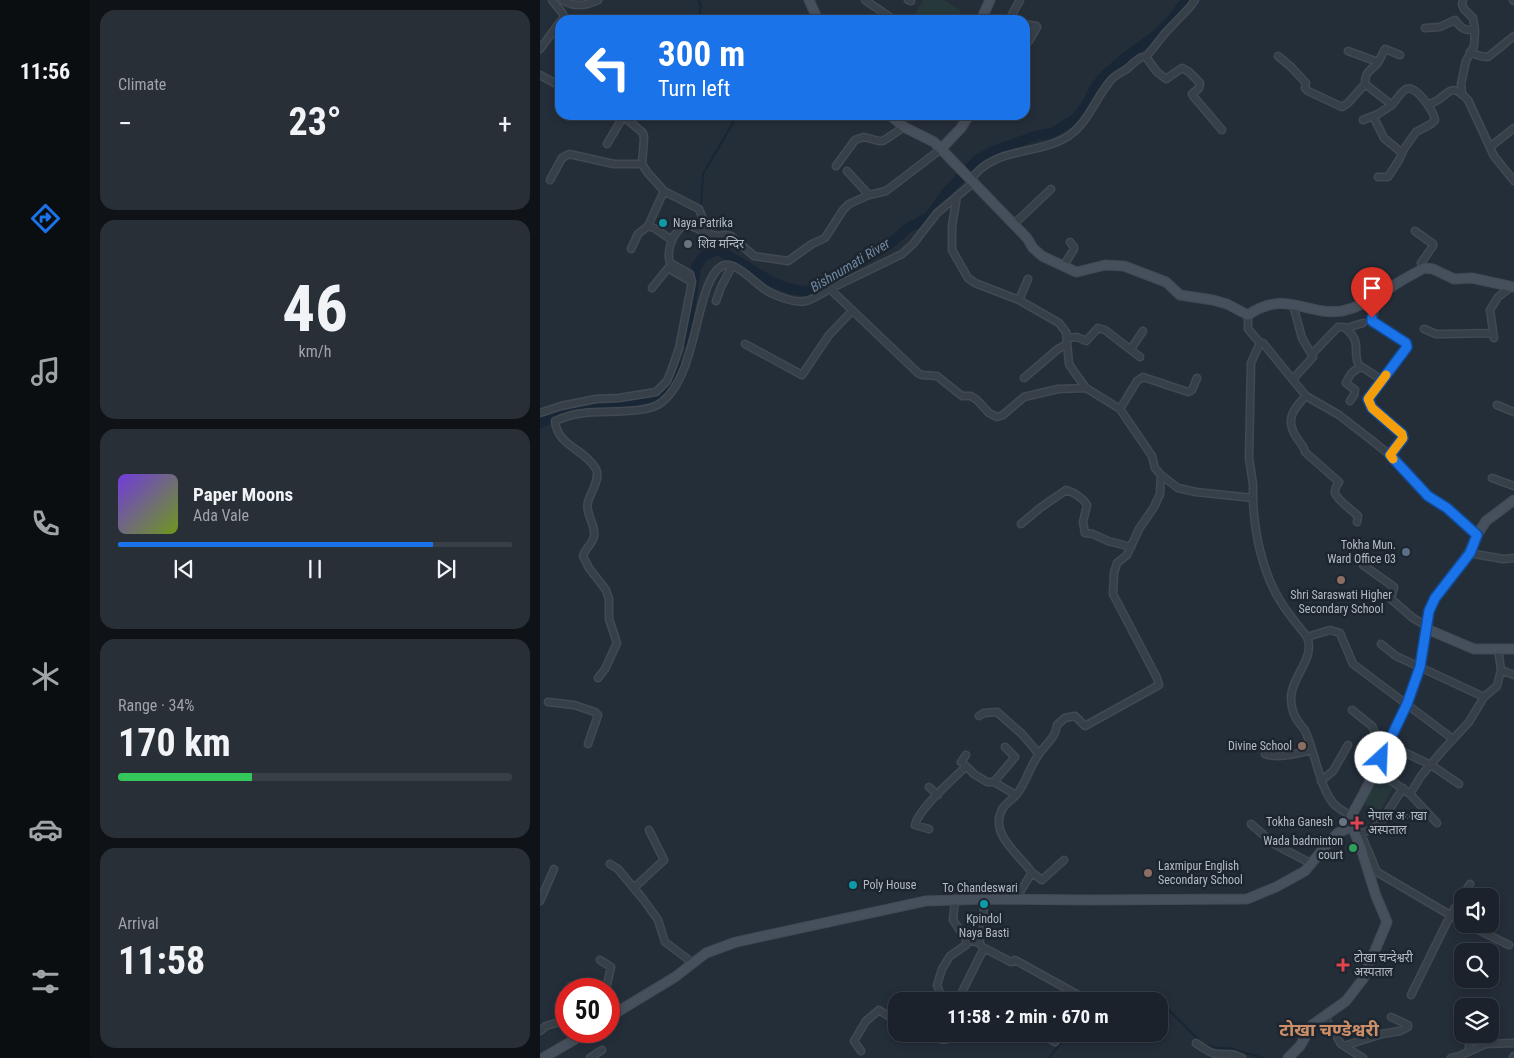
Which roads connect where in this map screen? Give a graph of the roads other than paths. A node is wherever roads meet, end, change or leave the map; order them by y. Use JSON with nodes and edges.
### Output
{"nodes":[{"id":1,"x":552,"y":0,"type":"edge"},
{"id":2,"x":562,"y":0,"type":"edge"},
{"id":3,"x":598,"y":0,"type":"edge"},
{"id":4,"x":809,"y":0,"type":"edge"},
{"id":5,"x":865,"y":0,"type":"edge"},
{"id":6,"x":990,"y":0,"type":"edge"},
{"id":7,"x":1020,"y":0,"type":"edge"},
{"id":8,"x":1195,"y":0,"type":"edge"},
{"id":9,"x":1463,"y":0,"type":"edge"},
{"id":10,"x":563,"y":15,"type":"edge"},
{"id":11,"x":816,"y":15,"type":"edge"},
{"id":12,"x":887,"y":15,"type":"edge"},
{"id":13,"x":983,"y":15,"type":"edge"},
{"id":14,"x":1012,"y":15,"type":"edge"},
{"id":15,"x":1030,"y":25,"type":"edge"},
{"id":16,"x":1424,"y":28,"type":"dead end"},
{"id":17,"x":555,"y":29,"type":"edge"},
{"id":18,"x":1474,"y":30,"type":"junction"},
{"id":19,"x":1514,"y":36,"type":"edge"},
{"id":20,"x":1030,"y":39,"type":"edge"},
{"id":21,"x":540,"y":49,"type":"edge"},
{"id":22,"x":1348,"y":52,"type":"dead end"},
{"id":23,"x":1470,"y":52,"type":"junction"},
{"id":24,"x":1400,"y":55,"type":"dead end"},
{"id":25,"x":1278,"y":56,"type":"dead end"},
{"id":26,"x":1146,"y":57,"type":"junction"},
{"id":27,"x":1378,"y":62,"type":"junction"},
{"id":28,"x":540,"y":74,"type":"edge"},
{"id":29,"x":555,"y":83,"type":"edge"},
{"id":30,"x":1364,"y":84,"type":"junction"},
{"id":31,"x":1462,"y":92,"type":"junction"},
{"id":32,"x":1428,"y":104,"type":"junction"},
{"id":33,"x":1392,"y":105,"type":"junction"},
{"id":34,"x":1373,"y":116,"type":"junction"},
{"id":35,"x":620,"y":120,"type":"edge"},
{"id":36,"x":627,"y":120,"type":"edge"},
{"id":37,"x":896,"y":120,"type":"edge"},
{"id":38,"x":966,"y":120,"type":"edge"},
{"id":39,"x":1363,"y":120,"type":"dead end"},
{"id":40,"x":904,"y":127,"type":"junction"},
{"id":41,"x":1514,"y":128,"type":"edge"},
{"id":42,"x":1222,"y":130,"type":"dead end"},
{"id":43,"x":607,"y":144,"type":"dead end"},
{"id":44,"x":1490,"y":147,"type":"junction"},
{"id":45,"x":941,"y":149,"type":"junction"},
{"id":46,"x":1402,"y":153,"type":"junction"},
{"id":47,"x":642,"y":164,"type":"junction"},
{"id":48,"x":836,"y":166,"type":"dead end"},
{"id":49,"x":847,"y":171,"type":"dead end"},
{"id":50,"x":1378,"y":177,"type":"dead end"},
{"id":51,"x":550,"y":180,"type":"dead end"},
{"id":52,"x":971,"y":180,"type":"junction"},
{"id":53,"x":1514,"y":181,"type":"edge"},
{"id":54,"x":1051,"y":189,"type":"dead end"},
{"id":55,"x":664,"y":191,"type":"junction"},
{"id":56,"x":869,"y":196,"type":"junction"},
{"id":57,"x":957,"y":196,"type":"junction"},
{"id":58,"x":1014,"y":224,"type":"junction"},
{"id":59,"x":648,"y":226,"type":"junction"},
{"id":60,"x":1415,"y":231,"type":"dead end"},
{"id":61,"x":709,"y":234,"type":"junction"},
{"id":62,"x":672,"y":240,"type":"junction"},
{"id":63,"x":1070,"y":242,"type":"dead end"},
{"id":64,"x":631,"y":249,"type":"dead end"},
{"id":65,"x":1064,"y":265,"type":"junction"},
{"id":66,"x":732,"y":266,"type":"junction"},
{"id":67,"x":1424,"y":268,"type":"junction"},
{"id":68,"x":1028,"y":279,"type":"dead end"},
{"id":69,"x":692,"y":282,"type":"junction"},
{"id":70,"x":1513,"y":287,"type":"edge"},
{"id":71,"x":652,"y":288,"type":"dead end"},
{"id":72,"x":830,"y":289,"type":"junction"},
{"id":73,"x":1019,"y":300,"type":"junction"},
{"id":74,"x":1373,"y":300,"type":"junction"},
{"id":75,"x":716,"y":301,"type":"dead end"},
{"id":76,"x":1293,"y":305,"type":"junction"},
{"id":77,"x":852,"y":311,"type":"junction"},
{"id":78,"x":1248,"y":315,"type":"junction"},
{"id":79,"x":1363,"y":322,"type":"dead end"},
{"id":80,"x":1424,"y":329,"type":"dead end"},
{"id":81,"x":1347,"y":330,"type":"junction"},
{"id":82,"x":1143,"y":331,"type":"dead end"},
{"id":83,"x":1067,"y":341,"type":"junction"},
{"id":84,"x":1260,"y":343,"type":"junction"},
{"id":85,"x":745,"y":344,"type":"dead end"},
{"id":86,"x":1131,"y":349,"type":"junction"},
{"id":87,"x":1312,"y":354,"type":"junction"},
{"id":88,"x":1140,"y":357,"type":"dead end"},
{"id":89,"x":1360,"y":368,"type":"junction"},
{"id":90,"x":1024,"y":378,"type":"dead end"},
{"id":91,"x":1197,"y":378,"type":"dead end"},
{"id":92,"x":1293,"y":379,"type":"junction"},
{"id":93,"x":1382,"y":380,"type":"junction"},
{"id":94,"x":1086,"y":388,"type":"junction"},
{"id":95,"x":1306,"y":396,"type":"junction"},
{"id":96,"x":1350,"y":401,"type":"dead end"},
{"id":97,"x":1497,"y":404,"type":"dead end"},
{"id":98,"x":1120,"y":409,"type":"junction"},
{"id":99,"x":1514,"y":412,"type":"edge"},
{"id":100,"x":540,"y":413,"type":"edge"},
{"id":101,"x":552,"y":415,"type":"junction"},
{"id":102,"x":1390,"y":455,"type":"junction"},
{"id":103,"x":1161,"y":475,"type":"junction"},
{"id":104,"x":1492,"y":478,"type":"dead end"},
{"id":105,"x":1514,"y":486,"type":"edge"},
{"id":106,"x":1253,"y":498,"type":"junction"},
{"id":107,"x":1514,"y":500,"type":"edge"},
{"id":108,"x":1357,"y":522,"type":"dead end"},
{"id":109,"x":1021,"y":524,"type":"dead end"},
{"id":110,"x":1477,"y":535,"type":"junction"},
{"id":111,"x":1131,"y":547,"type":"junction"},
{"id":112,"x":1470,"y":553,"type":"junction"},
{"id":113,"x":1514,"y":558,"type":"edge"},
{"id":114,"x":1363,"y":565,"type":"dead end"},
{"id":115,"x":1427,"y":627,"type":"junction"},
{"id":116,"x":1307,"y":637,"type":"junction"},
{"id":117,"x":1382,"y":644,"type":"dead end"},
{"id":118,"x":1498,"y":648,"type":"junction"},
{"id":119,"x":1514,"y":649,"type":"edge"},
{"id":120,"x":1420,"y":667,"type":"junction"},
{"id":121,"x":1501,"y":670,"type":"junction"},
{"id":122,"x":1514,"y":674,"type":"edge"},
{"id":123,"x":598,"y":678,"type":"dead end"},
{"id":124,"x":1484,"y":698,"type":"junction"},
{"id":125,"x":548,"y":702,"type":"dead end"},
{"id":126,"x":1407,"y":704,"type":"junction"},
{"id":127,"x":1352,"y":710,"type":"dead end"},
{"id":128,"x":979,"y":716,"type":"dead end"},
{"id":129,"x":1453,"y":739,"type":"junction"},
{"id":130,"x":588,"y":744,"type":"dead end"},
{"id":131,"x":1348,"y":745,"type":"dead end"},
{"id":132,"x":1386,"y":746,"type":"junction"},
{"id":133,"x":1005,"y":747,"type":"dead end"},
{"id":134,"x":1312,"y":750,"type":"junction"},
{"id":135,"x":1039,"y":754,"type":"junction"},
{"id":136,"x":1265,"y":754,"type":"dead end"},
{"id":137,"x":966,"y":755,"type":"dead end"},
{"id":138,"x":966,"y":766,"type":"junction"},
{"id":139,"x":1431,"y":766,"type":"junction"},
{"id":140,"x":1376,"y":770,"type":"junction"},
{"id":141,"x":1322,"y":780,"type":"junction"},
{"id":142,"x":994,"y":782,"type":"junction"},
{"id":143,"x":1459,"y":784,"type":"dead end"},
{"id":144,"x":929,"y":787,"type":"dead end"},
{"id":145,"x":1402,"y":788,"type":"junction"},
{"id":146,"x":1410,"y":794,"type":"junction"},
{"id":147,"x":938,"y":795,"type":"junction"},
{"id":148,"x":1016,"y":795,"type":"junction"},
{"id":149,"x":1350,"y":816,"type":"junction"},
{"id":150,"x":1437,"y":823,"type":"dead end"},
{"id":151,"x":1251,"y":824,"type":"dead end"},
{"id":152,"x":1352,"y":826,"type":"junction"},
{"id":153,"x":649,"y":830,"type":"dead end"},
{"id":154,"x":928,"y":830,"type":"dead end"},
{"id":155,"x":1361,"y":834,"type":"junction"},
{"id":156,"x":1064,"y":860,"type":"dead end"},
{"id":157,"x":610,"y":864,"type":"dead end"},
{"id":158,"x":1312,"y":864,"type":"junction"},
{"id":159,"x":554,"y":869,"type":"dead end"},
{"id":160,"x":1031,"y":872,"type":"junction"},
{"id":161,"x":1470,"y":884,"type":"dead end"},
{"id":162,"x":635,"y":887,"type":"junction"},
{"id":163,"x":984,"y":898,"type":"junction"},
{"id":164,"x":955,"y":899,"type":"junction"},
{"id":165,"x":1019,"y":900,"type":"junction"},
{"id":166,"x":540,"y":901,"type":"edge"},
{"id":167,"x":1450,"y":916,"type":"junction"},
{"id":168,"x":1454,"y":918,"type":"edge"},
{"id":169,"x":1484,"y":933,"type":"edge"},
{"id":170,"x":966,"y":945,"type":"junction"},
{"id":171,"x":982,"y":945,"type":"junction"},
{"id":172,"x":1509,"y":945,"type":"dead end"},
{"id":173,"x":600,"y":960,"type":"dead end"},
{"id":174,"x":693,"y":963,"type":"junction"},
{"id":175,"x":608,"y":978,"type":"edge"},
{"id":176,"x":940,"y":992,"type":"edge"},
{"id":177,"x":962,"y":992,"type":"edge"},
{"id":178,"x":1072,"y":992,"type":"edge"},
{"id":179,"x":1411,"y":995,"type":"dead end"},
{"id":180,"x":620,"y":1009,"type":"edge"},
{"id":181,"x":888,"y":1016,"type":"edge"},
{"id":182,"x":1325,"y":1017,"type":"junction"},
{"id":183,"x":1391,"y":1017,"type":"dead end"},
{"id":184,"x":555,"y":1022,"type":"edge"},
{"id":185,"x":540,"y":1031,"type":"edge"},
{"id":186,"x":568,"y":1043,"type":"edge"},
{"id":187,"x":1196,"y":1043,"type":"dead end"},
{"id":188,"x":1469,"y":1043,"type":"edge"},
{"id":189,"x":1514,"y":1043,"type":"edge"},
{"id":190,"x":1344,"y":1046,"type":"junction"},
{"id":191,"x":602,"y":1050,"type":"dead end"},
{"id":192,"x":861,"y":1051,"type":"dead end"},
{"id":193,"x":1469,"y":1051,"type":"junction"},
{"id":194,"x":1289,"y":1057,"type":"edge"},
{"id":195,"x":543,"y":1058,"type":"edge"},
{"id":196,"x":590,"y":1058,"type":"edge"},
{"id":197,"x":1242,"y":1058,"type":"edge"},
{"id":198,"x":1363,"y":1058,"type":"edge"},
{"id":199,"x":1452,"y":1058,"type":"edge"}],
"edges":[{"from":1,"to":10,"type":"street"},
{"from":2,"to":3,"type":"street"},
{"from":4,"to":11,"type":"street"},
{"from":5,"to":12,"type":"street"},
{"from":6,"to":13,"type":"street"},
{"from":7,"to":14,"type":"street"},
{"from":8,"to":26,"type":"street"},
{"from":9,"to":18,"type":"street"},
{"from":15,"to":20,"type":"street"},
{"from":16,"to":18,"type":"street"},
{"from":17,"to":21,"type":"street"},
{"from":18,"to":23,"type":"street"},
{"from":19,"to":23,"type":"street"},
{"from":22,"to":27,"type":"street"},
{"from":23,"to":31,"type":"street"},
{"from":24,"to":27,"type":"street"},
{"from":25,"to":30,"type":"street"},
{"from":26,"to":42,"type":"street"},
{"from":26,"to":52,"type":"street"},
{"from":27,"to":30,"type":"street"},
{"from":28,"to":29,"type":"street"},
{"from":30,"to":33,"type":"street"},
{"from":31,"to":32,"type":"street"},
{"from":31,"to":44,"type":"street"},
{"from":32,"to":33,"type":"street"},
{"from":32,"to":46,"type":"street"},
{"from":33,"to":34,"type":"street"},
{"from":34,"to":39,"type":"street"},
{"from":34,"to":46,"type":"street"},
{"from":35,"to":43,"type":"street"},
{"from":36,"to":47,"type":"street"},
{"from":37,"to":40,"type":"street"},
{"from":38,"to":45,"type":"street"},
{"from":40,"to":45,"type":"street"},
{"from":40,"to":48,"type":"street"},
{"from":41,"to":44,"type":"street"},
{"from":44,"to":53,"type":"street"},
{"from":45,"to":52,"type":"street"},
{"from":45,"to":56,"type":"street"},
{"from":46,"to":50,"type":"street"},
{"from":47,"to":51,"type":"street"},
{"from":47,"to":55,"type":"street"},
{"from":49,"to":56,"type":"street"},
{"from":52,"to":57,"type":"street"},
{"from":52,"to":58,"type":"street"},
{"from":54,"to":58,"type":"street"},
{"from":55,"to":59,"type":"street"},
{"from":55,"to":61,"type":"street"},
{"from":56,"to":61,"type":"street"},
{"from":57,"to":72,"type":"street"},
{"from":57,"to":73,"type":"street"},
{"from":58,"to":65,"type":"street"},
{"from":59,"to":62,"type":"street"},
{"from":59,"to":64,"type":"street"},
{"from":60,"to":67,"type":"street"},
{"from":61,"to":62,"type":"street"},
{"from":62,"to":69,"type":"street"},
{"from":63,"to":65,"type":"street"},
{"from":65,"to":78,"type":"street"},
{"from":66,"to":72,"type":"street"},
{"from":66,"to":75,"type":"street"},
{"from":66,"to":101,"type":"street"},
{"from":67,"to":70,"type":"street"},
{"from":67,"to":74,"type":"street"},
{"from":68,"to":73,"type":"street"},
{"from":69,"to":71,"type":"street"},
{"from":69,"to":101,"type":"street"},
{"from":70,"to":80,"type":"street"},
{"from":72,"to":77,"type":"street"},
{"from":73,"to":83,"type":"street"},
{"from":74,"to":76,"type":"street"},
{"from":74,"to":93,"type":"street"},
{"from":76,"to":78,"type":"street"},
{"from":76,"to":87,"type":"street"},
{"from":77,"to":85,"type":"street"},
{"from":77,"to":94,"type":"street"},
{"from":78,"to":84,"type":"street"},
{"from":79,"to":81,"type":"street"},
{"from":81,"to":87,"type":"street"},
{"from":81,"to":89,"type":"street"},
{"from":82,"to":86,"type":"street"},
{"from":83,"to":86,"type":"street"},
{"from":83,"to":90,"type":"street"},
{"from":83,"to":94,"type":"street"},
{"from":84,"to":92,"type":"street"},
{"from":84,"to":106,"type":"street"},
{"from":86,"to":88,"type":"street"},
{"from":87,"to":92,"type":"street"},
{"from":89,"to":93,"type":"street"},
{"from":89,"to":96,"type":"street"},
{"from":91,"to":98,"type":"street"},
{"from":92,"to":95,"type":"street"},
{"from":93,"to":102,"type":"street"},
{"from":94,"to":98,"type":"street"},
{"from":95,"to":102,"type":"street"},
{"from":95,"to":108,"type":"street"},
{"from":97,"to":99,"type":"street"},
{"from":98,"to":103,"type":"street"},
{"from":100,"to":101,"type":"street"},
{"from":101,"to":123,"type":"street"},
{"from":102,"to":110,"type":"street"},
{"from":103,"to":106,"type":"street"},
{"from":103,"to":111,"type":"street"},
{"from":104,"to":105,"type":"street"},
{"from":106,"to":116,"type":"street"},
{"from":107,"to":110,"type":"street"},
{"from":109,"to":111,"type":"street"},
{"from":110,"to":112,"type":"street"},
{"from":111,"to":135,"type":"street"},
{"from":112,"to":113,"type":"street"},
{"from":112,"to":115,"type":"street"},
{"from":114,"to":115,"type":"street"},
{"from":115,"to":118,"type":"street"},
{"from":115,"to":120,"type":"street"},
{"from":116,"to":126,"type":"street"},
{"from":116,"to":134,"type":"street"},
{"from":117,"to":120,"type":"street"},
{"from":118,"to":119,"type":"street"},
{"from":118,"to":121,"type":"street"},
{"from":120,"to":124,"type":"street"},
{"from":120,"to":126,"type":"street"},
{"from":121,"to":122,"type":"street"},
{"from":121,"to":124,"type":"street"},
{"from":124,"to":129,"type":"street"},
{"from":125,"to":130,"type":"street"},
{"from":126,"to":129,"type":"street"},
{"from":126,"to":132,"type":"street"},
{"from":127,"to":132,"type":"street"},
{"from":128,"to":135,"type":"street"},
{"from":129,"to":139,"type":"street"},
{"from":131,"to":141,"type":"street"},
{"from":132,"to":139,"type":"street"},
{"from":132,"to":140,"type":"street"},
{"from":133,"to":142,"type":"street"},
{"from":134,"to":136,"type":"street"},
{"from":134,"to":141,"type":"street"},
{"from":135,"to":148,"type":"street"},
{"from":137,"to":138,"type":"street"},
{"from":138,"to":142,"type":"street"},
{"from":138,"to":147,"type":"street"},
{"from":139,"to":143,"type":"street"},
{"from":139,"to":146,"type":"street"},
{"from":140,"to":145,"type":"street"},
{"from":140,"to":149,"type":"street"},
{"from":141,"to":149,"type":"street"},
{"from":142,"to":148,"type":"street"},
{"from":144,"to":147,"type":"street"},
{"from":145,"to":146,"type":"street"},
{"from":145,"to":155,"type":"street"},
{"from":146,"to":150,"type":"street"},
{"from":147,"to":154,"type":"street"},
{"from":148,"to":160,"type":"street"},
{"from":149,"to":152,"type":"street"},
{"from":151,"to":158,"type":"street"},
{"from":152,"to":155,"type":"street"},
{"from":152,"to":158,"type":"street","name":"To Chandeswari"},
{"from":152,"to":182,"type":"street"},
{"from":153,"to":162,"type":"street"},
{"from":155,"to":167,"type":"street"},
{"from":156,"to":160,"type":"street"},
{"from":157,"to":162,"type":"street"},
{"from":158,"to":165,"type":"street","name":"To Chandeswari"},
{"from":159,"to":166,"type":"street"},
{"from":160,"to":165,"type":"street"},
{"from":161,"to":167,"type":"street"},
{"from":162,"to":174,"type":"street"},
{"from":163,"to":164,"type":"street","name":"To Chandeswari"},
{"from":163,"to":165,"type":"street","name":"To Chandeswari"},
{"from":163,"to":171,"type":"street"},
{"from":164,"to":170,"type":"street"},
{"from":164,"to":174,"type":"street","name":"To Chandeswari"},
{"from":167,"to":168,"type":"street"},
{"from":167,"to":179,"type":"street"},
{"from":169,"to":172,"type":"street"},
{"from":170,"to":171,"type":"street"},
{"from":170,"to":176,"type":"street"},
{"from":171,"to":177,"type":"street"},
{"from":171,"to":178,"type":"street"},
{"from":173,"to":175,"type":"street"},
{"from":174,"to":180,"type":"street","name":"To Chandeswari"},
{"from":181,"to":192,"type":"street"},
{"from":182,"to":190,"type":"street"},
{"from":182,"to":194,"type":"street"},
{"from":183,"to":190,"type":"street"},
{"from":184,"to":185,"type":"street"},
{"from":186,"to":195,"type":"street"},
{"from":187,"to":197,"type":"street"},
{"from":188,"to":193,"type":"street"},
{"from":189,"to":193,"type":"street"},
{"from":190,"to":198,"type":"street"},
{"from":191,"to":196,"type":"street"},
{"from":193,"to":199,"type":"street"}]}
